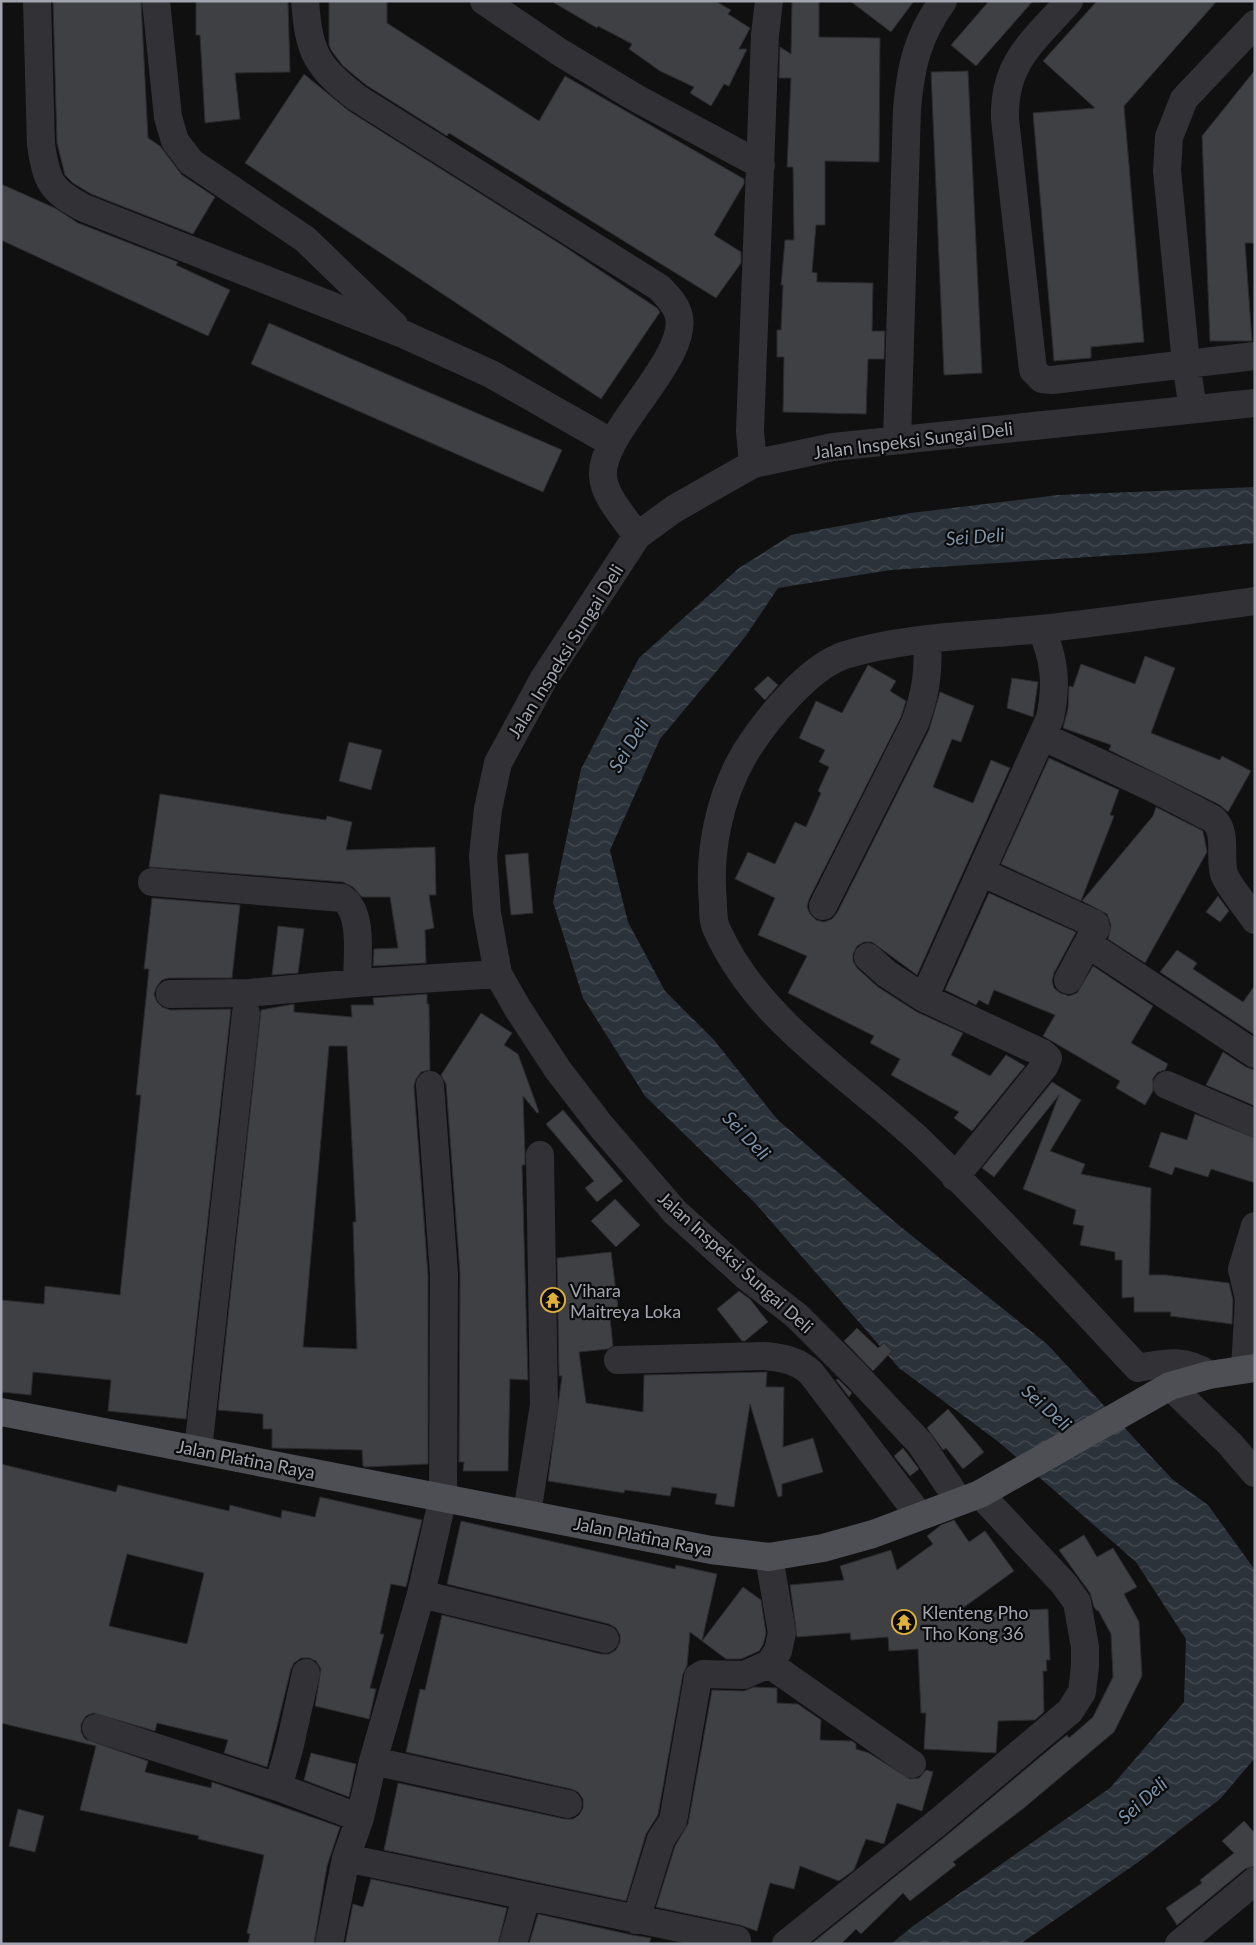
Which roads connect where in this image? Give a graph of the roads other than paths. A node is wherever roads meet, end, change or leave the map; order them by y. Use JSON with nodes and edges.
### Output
{"nodes":[{"id":1,"x":37,"y":1,"type":"edge"},
{"id":2,"x":156,"y":1,"type":"edge"},
{"id":3,"x":305,"y":1,"type":"edge"},
{"id":4,"x":484,"y":1,"type":"edge"},
{"id":5,"x":768,"y":1,"type":"edge"},
{"id":6,"x":943,"y":1,"type":"edge"},
{"id":7,"x":1069,"y":1,"type":"edge"},
{"id":8,"x":1255,"y":24,"type":"edge"},
{"id":9,"x":761,"y":165,"type":"junction"},
{"id":10,"x":403,"y":334,"type":"junction"},
{"id":11,"x":1255,"y":356,"type":"edge"},
{"id":12,"x":1186,"y":363,"type":"junction"},
{"id":13,"x":1255,"y":404,"type":"edge"},
{"id":14,"x":1194,"y":409,"type":"junction"},
{"id":15,"x":897,"y":440,"type":"junction"},
{"id":16,"x":612,"y":443,"type":"junction"},
{"id":17,"x":753,"y":464,"type":"junction"},
{"id":18,"x":637,"y":536,"type":"junction"},
{"id":19,"x":1255,"y":601,"type":"edge"},
{"id":20,"x":1041,"y":629,"type":"junction"},
{"id":21,"x":928,"y":640,"type":"junction"},
{"id":22,"x":1042,"y":736,"type":"junction"},
{"id":23,"x":981,"y":872,"type":"junction"},
{"id":24,"x":152,"y":882,"type":"dead end"},
{"id":25,"x":822,"y":906,"type":"dead end"},
{"id":26,"x":1255,"y":920,"type":"edge"},
{"id":27,"x":1088,"y":944,"type":"junction"},
{"id":28,"x":868,"y":957,"type":"dead end"},
{"id":29,"x":498,"y":974,"type":"junction"},
{"id":30,"x":1068,"y":980,"type":"dead end"},
{"id":31,"x":357,"y":983,"type":"junction"},
{"id":32,"x":170,"y":994,"type":"dead end"},
{"id":33,"x":924,"y":998,"type":"junction"},
{"id":34,"x":246,"y":1013,"type":"dead end"},
{"id":35,"x":1255,"y":1054,"type":"edge"},
{"id":36,"x":430,"y":1085,"type":"dead end"},
{"id":37,"x":1167,"y":1085,"type":"dead end"},
{"id":38,"x":1255,"y":1123,"type":"edge"},
{"id":39,"x":540,"y":1155,"type":"dead end"},
{"id":40,"x":955,"y":1177,"type":"junction"},
{"id":41,"x":1255,"y":1226,"type":"edge"},
{"id":42,"x":618,"y":1360,"type":"dead end"},
{"id":43,"x":1250,"y":1368,"type":"edge"},
{"id":44,"x":1209,"y":1375,"type":"junction"},
{"id":45,"x":1163,"y":1390,"type":"junction"},
{"id":46,"x":1,"y":1412,"type":"edge"},
{"id":47,"x":198,"y":1450,"type":"junction"},
{"id":48,"x":1255,"y":1473,"type":"edge"},
{"id":49,"x":443,"y":1497,"type":"junction"},
{"id":50,"x":969,"y":1497,"type":"junction"},
{"id":51,"x":527,"y":1513,"type":"junction"},
{"id":52,"x":919,"y":1515,"type":"junction"},
{"id":53,"x":769,"y":1557,"type":"junction"},
{"id":54,"x":420,"y":1594,"type":"junction"},
{"id":55,"x":605,"y":1639,"type":"dead end"},
{"id":56,"x":769,"y":1664,"type":"junction"},
{"id":57,"x":306,"y":1673,"type":"dead end"},
{"id":58,"x":96,"y":1728,"type":"dead end"},
{"id":59,"x":373,"y":1761,"type":"junction"},
{"id":60,"x":912,"y":1764,"type":"dead end"},
{"id":61,"x":278,"y":1787,"type":"junction"},
{"id":62,"x":568,"y":1804,"type":"dead end"},
{"id":63,"x":360,"y":1818,"type":"junction"},
{"id":64,"x":346,"y":1858,"type":"junction"},
{"id":65,"x":1255,"y":1881,"type":"edge"},
{"id":66,"x":526,"y":1898,"type":"junction"},
{"id":67,"x":636,"y":1920,"type":"junction"},
{"id":68,"x":737,"y":1940,"type":"dead end"},
{"id":69,"x":329,"y":1944,"type":"edge"},
{"id":70,"x":513,"y":1944,"type":"edge"},
{"id":71,"x":786,"y":1944,"type":"edge"},
{"id":72,"x":1179,"y":1944,"type":"edge"}],
"edges":[{"from":1,"to":10,"type":"street"},
{"from":2,"to":10,"type":"street"},
{"from":3,"to":16,"type":"street"},
{"from":4,"to":9,"type":"street"},
{"from":5,"to":9,"type":"street"},
{"from":6,"to":15,"type":"street"},
{"from":7,"to":12,"type":"street"},
{"from":8,"to":12,"type":"street"},
{"from":9,"to":17,"type":"street"},
{"from":10,"to":16,"type":"street"},
{"from":11,"to":12,"type":"street"},
{"from":12,"to":14,"type":"street"},
{"from":13,"to":14,"type":"street","name":"Jalan Inspeksi Sungai Deli"},
{"from":14,"to":15,"type":"street","name":"Jalan Inspeksi Sungai Deli"},
{"from":15,"to":17,"type":"street","name":"Jalan Inspeksi Sungai Deli"},
{"from":16,"to":18,"type":"street"},
{"from":17,"to":18,"type":"street","name":"Jalan Inspeksi Sungai Deli"},
{"from":18,"to":29,"type":"street","name":"Jalan Inspeksi Sungai Deli"},
{"from":19,"to":20,"type":"street"},
{"from":20,"to":21,"type":"street"},
{"from":20,"to":22,"type":"street"},
{"from":21,"to":25,"type":"street"},
{"from":21,"to":40,"type":"street"},
{"from":22,"to":23,"type":"street"},
{"from":22,"to":26,"type":"street"},
{"from":23,"to":27,"type":"street"},
{"from":23,"to":33,"type":"street"},
{"from":24,"to":31,"type":"street"},
{"from":27,"to":30,"type":"street"},
{"from":27,"to":35,"type":"street"},
{"from":28,"to":33,"type":"street"},
{"from":29,"to":31,"type":"street"},
{"from":29,"to":50,"type":"street","name":"Jalan Inspeksi Sungai Deli"},
{"from":31,"to":32,"type":"street"},
{"from":33,"to":40,"type":"street"},
{"from":34,"to":47,"type":"street"},
{"from":36,"to":49,"type":"street"},
{"from":37,"to":38,"type":"street"},
{"from":39,"to":51,"type":"street"},
{"from":40,"to":44,"type":"street"},
{"from":41,"to":43,"type":"street"},
{"from":42,"to":52,"type":"street"},
{"from":43,"to":44,"type":"main road","name":"Jalan Platina Raya"},
{"from":44,"to":45,"type":"main road","name":"Jalan Platina Raya"},
{"from":45,"to":48,"type":"street"},
{"from":45,"to":50,"type":"main road","name":"Jalan Platina Raya"},
{"from":46,"to":47,"type":"main road","name":"Jalan Platina Raya"},
{"from":47,"to":49,"type":"main road","name":"Jalan Platina Raya"},
{"from":49,"to":51,"type":"main road","name":"Jalan Platina Raya"},
{"from":49,"to":54,"type":"street"},
{"from":50,"to":52,"type":"main road","name":"Jalan Platina Raya"},
{"from":50,"to":71,"type":"street","name":"Jalan Inspeksi Sungai Deli"},
{"from":51,"to":53,"type":"main road","name":"Jalan Platina Raya"},
{"from":52,"to":53,"type":"main road","name":"Jalan Platina Raya"},
{"from":53,"to":56,"type":"street"},
{"from":54,"to":55,"type":"street"},
{"from":54,"to":59,"type":"street"},
{"from":56,"to":60,"type":"street"},
{"from":56,"to":67,"type":"street"},
{"from":57,"to":61,"type":"street"},
{"from":58,"to":61,"type":"street"},
{"from":59,"to":62,"type":"street"},
{"from":59,"to":63,"type":"street"},
{"from":61,"to":63,"type":"street"},
{"from":63,"to":64,"type":"street"},
{"from":64,"to":66,"type":"street"},
{"from":64,"to":69,"type":"street"},
{"from":65,"to":72,"type":"street"},
{"from":66,"to":67,"type":"street"},
{"from":66,"to":70,"type":"street"},
{"from":67,"to":68,"type":"street"}]}
